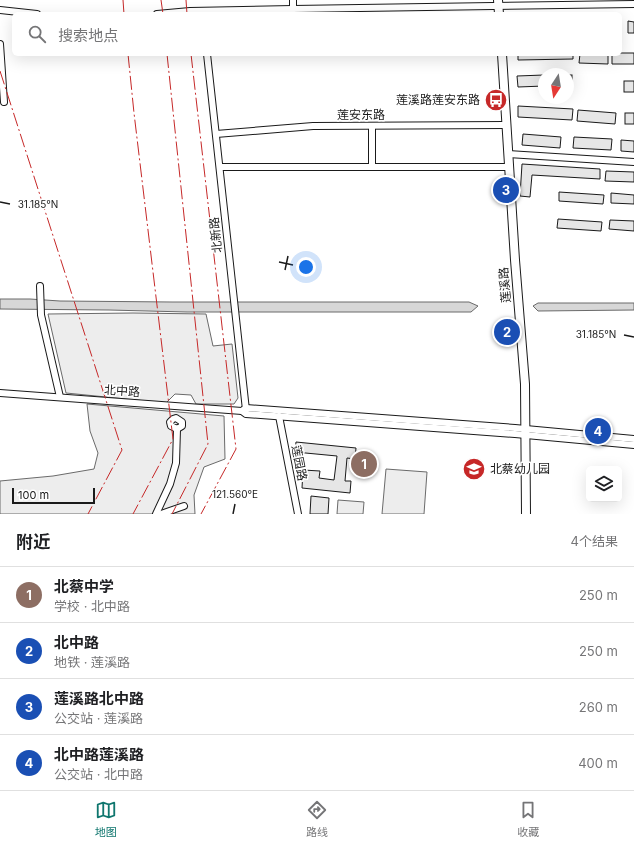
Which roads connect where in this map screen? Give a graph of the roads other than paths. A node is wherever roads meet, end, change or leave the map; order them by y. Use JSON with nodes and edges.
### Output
{"nodes":[{"id":1,"x":293,"y":0,"type":"edge"},
{"id":2,"x":634,"y":4,"type":"edge"},
{"id":3,"x":499,"y":7,"type":"edge"},
{"id":4,"x":293,"y":9,"type":"junction"},
{"id":5,"x":0,"y":10,"type":"edge"},
{"id":6,"x":18,"y":12,"type":"edge"},
{"id":7,"x":203,"y":12,"type":"edge"},
{"id":8,"x":0,"y":44,"type":"edge"},
{"id":9,"x":207,"y":56,"type":"edge"},
{"id":10,"x":502,"y":56,"type":"edge"},
{"id":11,"x":4,"y":102,"type":"dead end"},
{"id":12,"x":506,"y":125,"type":"junction"},
{"id":13,"x":372,"y":126,"type":"junction"},
{"id":14,"x":216,"y":134,"type":"junction"},
{"id":15,"x":508,"y":154,"type":"junction"},
{"id":16,"x":634,"y":162,"type":"edge"},
{"id":17,"x":220,"y":167,"type":"junction"},
{"id":18,"x":372,"y":167,"type":"junction"},
{"id":19,"x":509,"y":167,"type":"junction"},
{"id":20,"x":40,"y":286,"type":"dead end"},
{"id":21,"x":0,"y":393,"type":"edge"},
{"id":22,"x":60,"y":397,"type":"junction"},
{"id":23,"x":178,"y":406,"type":"junction"},
{"id":24,"x":245,"y":411,"type":"junction"},
{"id":25,"x":279,"y":416,"type":"junction"},
{"id":26,"x":526,"y":432,"type":"junction"},
{"id":27,"x":634,"y":439,"type":"edge"},
{"id":28,"x":634,"y":445,"type":"edge"},
{"id":29,"x":184,"y":506,"type":"dead end"},
{"id":30,"x":156,"y":514,"type":"edge"},
{"id":31,"x":161,"y":514,"type":"edge"},
{"id":32,"x":298,"y":514,"type":"edge"},
{"id":33,"x":526,"y":514,"type":"edge"}],
"edges":[{"from":1,"to":4,"type":"street"},
{"from":2,"to":3,"type":"street"},
{"from":3,"to":4,"type":"street"},
{"from":4,"to":7,"type":"street"},
{"from":5,"to":6,"type":"street"},
{"from":8,"to":11,"type":"street"},
{"from":9,"to":14,"type":"street","name":"北新路"},
{"from":10,"to":12,"type":"main road","name":"莲溪路"},
{"from":12,"to":13,"type":"street","name":"莲安东路"},
{"from":12,"to":15,"type":"main road","name":"莲溪路"},
{"from":13,"to":14,"type":"street","name":"莲安东路"},
{"from":13,"to":18,"type":"street"},
{"from":14,"to":17,"type":"street","name":"北新路"},
{"from":15,"to":16,"type":"street"},
{"from":15,"to":19,"type":"main road","name":"莲溪路"},
{"from":17,"to":18,"type":"street"},
{"from":17,"to":24,"type":"street","name":"北新路"},
{"from":18,"to":19,"type":"street"},
{"from":19,"to":26,"type":"main road","name":"莲溪路"},
{"from":20,"to":22,"type":"street"},
{"from":21,"to":22,"type":"street","name":"北中路"},
{"from":22,"to":23,"type":"street","name":"北中路"},
{"from":23,"to":24,"type":"street","name":"北中路"},
{"from":23,"to":30,"type":"street"},
{"from":24,"to":25,"type":"street","name":"北中路"},
{"from":24,"to":26,"type":"street","name":"北中路"},
{"from":25,"to":26,"type":"street","name":"北中路"},
{"from":25,"to":32,"type":"street","name":"莲园路"},
{"from":26,"to":27,"type":"street","name":"北中路"},
{"from":26,"to":28,"type":"street","name":"北中路"},
{"from":26,"to":33,"type":"main road","name":"莲溪路"},
{"from":29,"to":31,"type":"street"}]}
